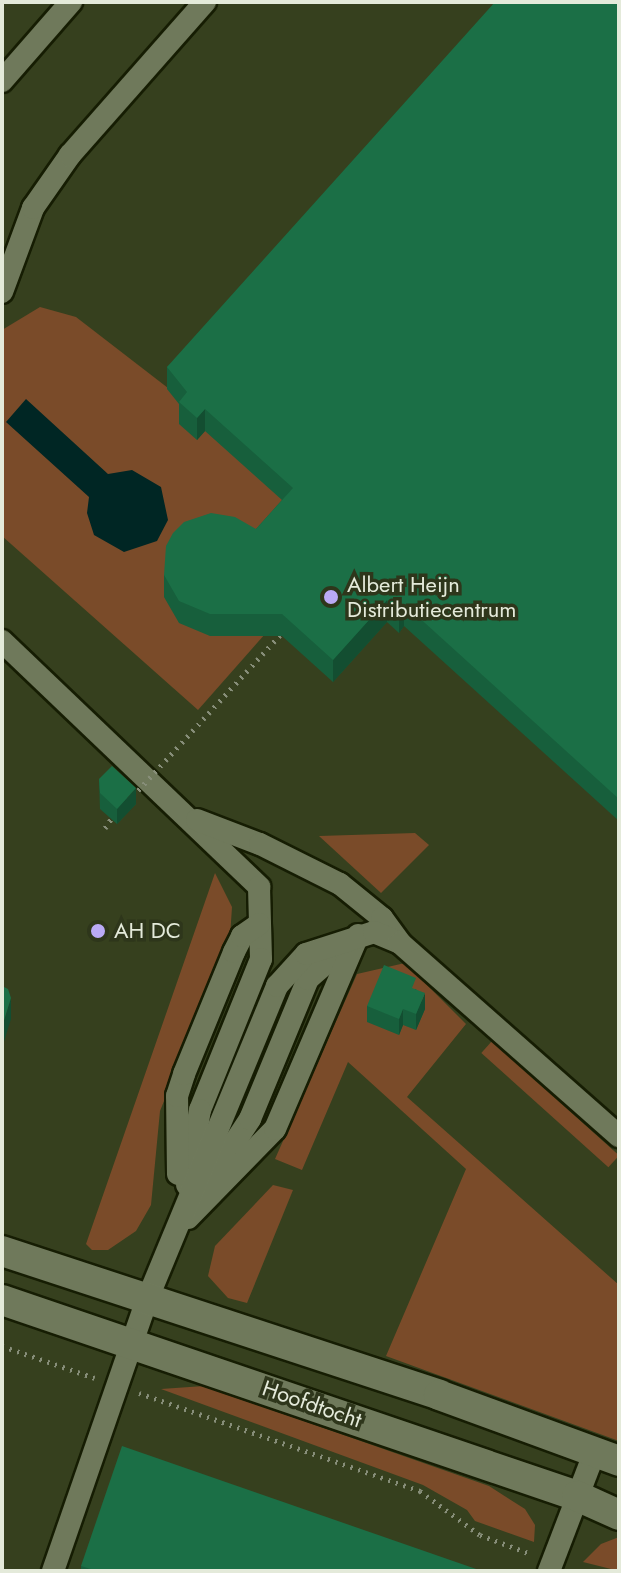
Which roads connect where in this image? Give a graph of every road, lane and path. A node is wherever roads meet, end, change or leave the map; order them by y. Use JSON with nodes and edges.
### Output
{"nodes":[{"id":1,"x":71,"y":2,"type":"edge"},
{"id":2,"x":205,"y":2,"type":"edge"},
{"id":3,"x":2,"y":81,"type":"edge"},
{"id":4,"x":2,"y":292,"type":"edge"},
{"id":5,"x":280,"y":635,"type":"edge"},
{"id":6,"x":2,"y":641,"type":"edge"},
{"id":7,"x":121,"y":808,"type":"edge"},
{"id":8,"x":188,"y":817,"type":"junction"},
{"id":9,"x":111,"y":819,"type":"edge"},
{"id":10,"x":105,"y":828,"type":"dead end"},
{"id":11,"x":358,"y":935,"type":"junction"},
{"id":12,"x":400,"y":943,"type":"junction"},
{"id":13,"x":619,"y":1136,"type":"edge"},
{"id":14,"x":179,"y":1227,"type":"junction"},
{"id":15,"x":2,"y":1251,"type":"edge"},
{"id":16,"x":2,"y":1300,"type":"edge"},
{"id":17,"x":147,"y":1300,"type":"junction"},
{"id":18,"x":132,"y":1343,"type":"junction"},
{"id":19,"x":2,"y":1346,"type":"edge"},
{"id":20,"x":116,"y":1385,"type":"junction"},
{"id":21,"x":607,"y":1456,"type":"edge"},
{"id":22,"x":577,"y":1496,"type":"junction"},
{"id":23,"x":619,"y":1515,"type":"edge"},
{"id":24,"x":551,"y":1566,"type":"edge"},
{"id":25,"x":53,"y":1571,"type":"edge"}],
"edges":[{"from":1,"to":3,"type":"street"},
{"from":2,"to":4,"type":"street"},
{"from":5,"to":7,"type":"path","bridge":true},
{"from":6,"to":8,"type":"street"},
{"from":8,"to":12,"type":"street"},
{"from":8,"to":14,"type":"street"},
{"from":9,"to":10,"type":"path"},
{"from":11,"to":12,"type":"street"},
{"from":11,"to":14,"type":"street"},
{"from":11,"to":14,"type":"street"},
{"from":12,"to":13,"type":"street"},
{"from":14,"to":17,"type":"street"},
{"from":15,"to":17,"type":"main road"},
{"from":16,"to":18,"type":"main road","name":"Hoofdtocht"},
{"from":17,"to":18,"type":"street"},
{"from":17,"to":21,"type":"main road"},
{"from":18,"to":20,"type":"street"},
{"from":18,"to":22,"type":"main road","name":"Hoofdtocht"},
{"from":19,"to":20,"type":"path"},
{"from":20,"to":24,"type":"path"},
{"from":20,"to":25,"type":"street"},
{"from":21,"to":22,"type":"street"},
{"from":22,"to":23,"type":"main road","name":"Hoofdtocht"},
{"from":22,"to":24,"type":"street"}]}
